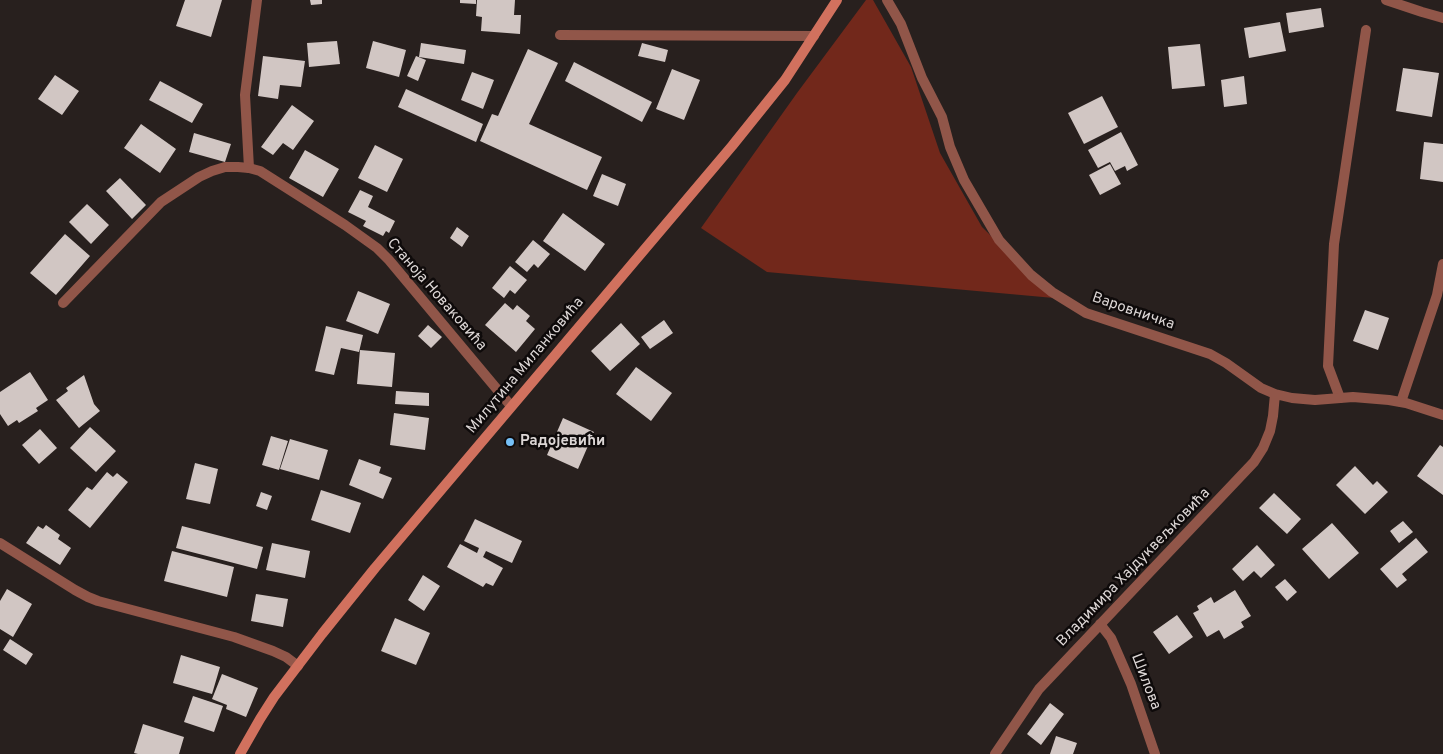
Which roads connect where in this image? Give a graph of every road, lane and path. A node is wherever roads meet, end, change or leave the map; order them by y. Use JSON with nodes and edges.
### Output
{"nodes":[{"id":1,"x":257,"y":0,"type":"edge"},
{"id":2,"x":837,"y":0,"type":"edge"},
{"id":3,"x":887,"y":0,"type":"edge"},
{"id":4,"x":1386,"y":0,"type":"edge"},
{"id":5,"x":1443,"y":18,"type":"edge"},
{"id":6,"x":1366,"y":30,"type":"dead end"},
{"id":7,"x":560,"y":35,"type":"dead end"},
{"id":8,"x":814,"y":36,"type":"junction"},
{"id":9,"x":249,"y":168,"type":"junction"},
{"id":10,"x":1443,"y":264,"type":"edge"},
{"id":11,"x":63,"y":303,"type":"dead end"},
{"id":12,"x":1276,"y":394,"type":"junction"},
{"id":13,"x":1340,"y":398,"type":"junction"},
{"id":14,"x":1401,"y":402,"type":"junction"},
{"id":15,"x":511,"y":406,"type":"junction"},
{"id":16,"x":1443,"y":415,"type":"edge"},
{"id":17,"x":0,"y":543,"type":"edge"},
{"id":18,"x":1100,"y":624,"type":"junction"},
{"id":19,"x":298,"y":666,"type":"junction"},
{"id":20,"x":240,"y":754,"type":"edge"},
{"id":21,"x":994,"y":754,"type":"edge"},
{"id":22,"x":1155,"y":754,"type":"edge"}],
"edges":[{"from":1,"to":9,"type":"street"},
{"from":2,"to":8,"type":"main road","name":"Милутина Миланковића"},
{"from":3,"to":12,"type":"street","name":"Варовничка"},
{"from":4,"to":5,"type":"street"},
{"from":6,"to":13,"type":"street"},
{"from":7,"to":8,"type":"street"},
{"from":8,"to":15,"type":"main road","name":"Милутина Миланковића"},
{"from":9,"to":11,"type":"street","name":"Станоја Новаковића"},
{"from":9,"to":15,"type":"street","name":"Станоја Новаковића"},
{"from":10,"to":14,"type":"street"},
{"from":12,"to":13,"type":"street","name":"Варовничка"},
{"from":12,"to":18,"type":"street","name":"Владимира Хајдуквељковића"},
{"from":13,"to":14,"type":"street","name":"Варовничка"},
{"from":14,"to":16,"type":"street","name":"Варовничка"},
{"from":15,"to":19,"type":"main road","name":"Милутина Миланковића"},
{"from":17,"to":19,"type":"street"},
{"from":18,"to":21,"type":"street","name":"Владимира Хајдуквељковића"},
{"from":18,"to":22,"type":"street","name":"Шилова"},
{"from":19,"to":20,"type":"main road","name":"Милутина Миланковића"}]}
